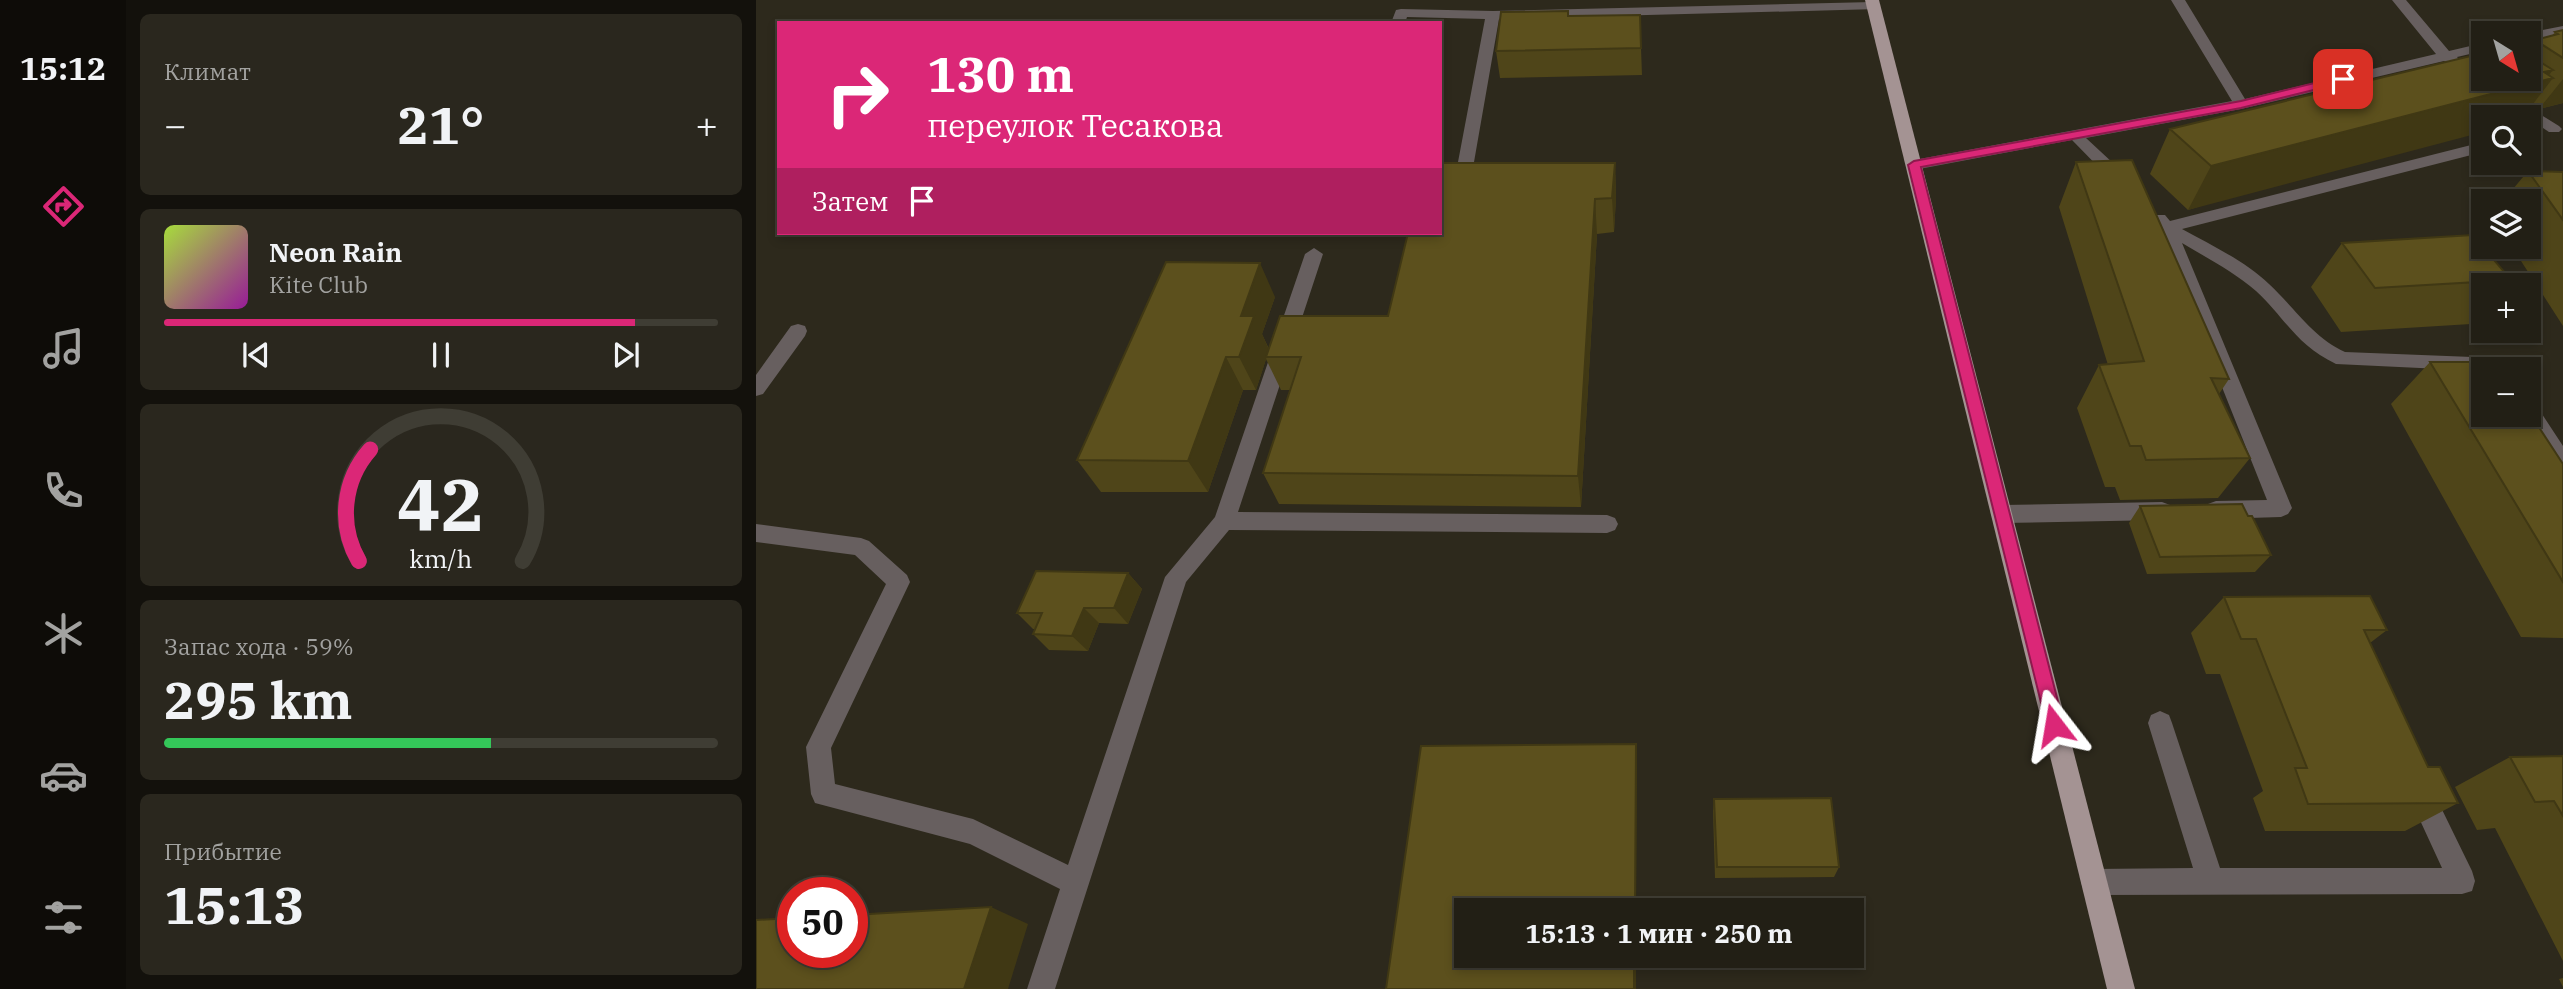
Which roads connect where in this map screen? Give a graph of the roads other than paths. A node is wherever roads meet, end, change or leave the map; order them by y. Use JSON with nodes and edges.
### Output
{"nodes":[{"id":1,"x":2178,"y":0,"type":"edge"},
{"id":2,"x":2399,"y":0,"type":"edge"},
{"id":3,"x":1872,"y":3,"type":"edge"},
{"id":4,"x":1493,"y":15,"type":"junction"},
{"id":5,"x":1399,"y":21,"type":"edge"},
{"id":6,"x":2563,"y":30,"type":"edge"},
{"id":7,"x":2541,"y":35,"type":"edge"},
{"id":8,"x":2471,"y":49,"type":"edge"},
{"id":9,"x":2444,"y":54,"type":"junction"},
{"id":10,"x":2466,"y":69,"type":"edge"},
{"id":11,"x":2499,"y":91,"type":"edge"},
{"id":12,"x":2241,"y":104,"type":"junction"},
{"id":13,"x":2560,"y":129,"type":"edge"},
{"id":14,"x":2541,"y":133,"type":"edge"},
{"id":15,"x":2075,"y":135,"type":"junction"},
{"id":16,"x":2471,"y":150,"type":"edge"},
{"id":17,"x":1466,"y":162,"type":"edge"},
{"id":18,"x":1914,"y":165,"type":"junction"},
{"id":19,"x":2130,"y":190,"type":"edge"},
{"id":20,"x":2149,"y":209,"type":"edge"},
{"id":21,"x":2167,"y":227,"type":"junction"},
{"id":22,"x":1314,"y":254,"type":"dead end"},
{"id":23,"x":798,"y":331,"type":"dead end"},
{"id":24,"x":2471,"y":362,"type":"edge"},
{"id":25,"x":756,"y":389,"type":"edge"},
{"id":26,"x":2540,"y":427,"type":"edge"},
{"id":27,"x":2563,"y":463,"type":"edge"},
{"id":28,"x":2002,"y":514,"type":"junction"},
{"id":29,"x":1224,"y":521,"type":"junction"},
{"id":30,"x":1607,"y":524,"type":"dead end"},
{"id":31,"x":756,"y":533,"type":"edge"},
{"id":32,"x":2160,"y":723,"type":"dead end"},
{"id":33,"x":2406,"y":764,"type":"edge"},
{"id":34,"x":2094,"y":882,"type":"junction"},
{"id":35,"x":2211,"y":882,"type":"junction"},
{"id":36,"x":1076,"y":883,"type":"junction"},
{"id":37,"x":1041,"y":989,"type":"edge"},
{"id":38,"x":2120,"y":989,"type":"edge"}],
"edges":[{"from":1,"to":12,"type":"street"},
{"from":2,"to":9,"type":"street"},
{"from":3,"to":4,"type":"street"},
{"from":3,"to":18,"type":"main road"},
{"from":4,"to":5,"type":"street"},
{"from":4,"to":17,"type":"street"},
{"from":6,"to":7,"type":"street"},
{"from":8,"to":9,"type":"street"},
{"from":9,"to":10,"type":"street"},
{"from":9,"to":12,"type":"street"},
{"from":11,"to":13,"type":"street"},
{"from":12,"to":15,"type":"street"},
{"from":13,"to":14,"type":"street"},
{"from":15,"to":18,"type":"street"},
{"from":15,"to":19,"type":"street"},
{"from":16,"to":21,"type":"street"},
{"from":18,"to":28,"type":"main road"},
{"from":20,"to":21,"type":"street"},
{"from":21,"to":24,"type":"street"},
{"from":21,"to":28,"type":"street"},
{"from":22,"to":29,"type":"street"},
{"from":23,"to":25,"type":"street"},
{"from":26,"to":27,"type":"street"},
{"from":28,"to":34,"type":"main road"},
{"from":29,"to":30,"type":"street"},
{"from":29,"to":36,"type":"street"},
{"from":31,"to":36,"type":"street"},
{"from":32,"to":35,"type":"street"},
{"from":33,"to":35,"type":"street"},
{"from":34,"to":35,"type":"street"},
{"from":34,"to":38,"type":"main road"},
{"from":36,"to":37,"type":"street"}]}
